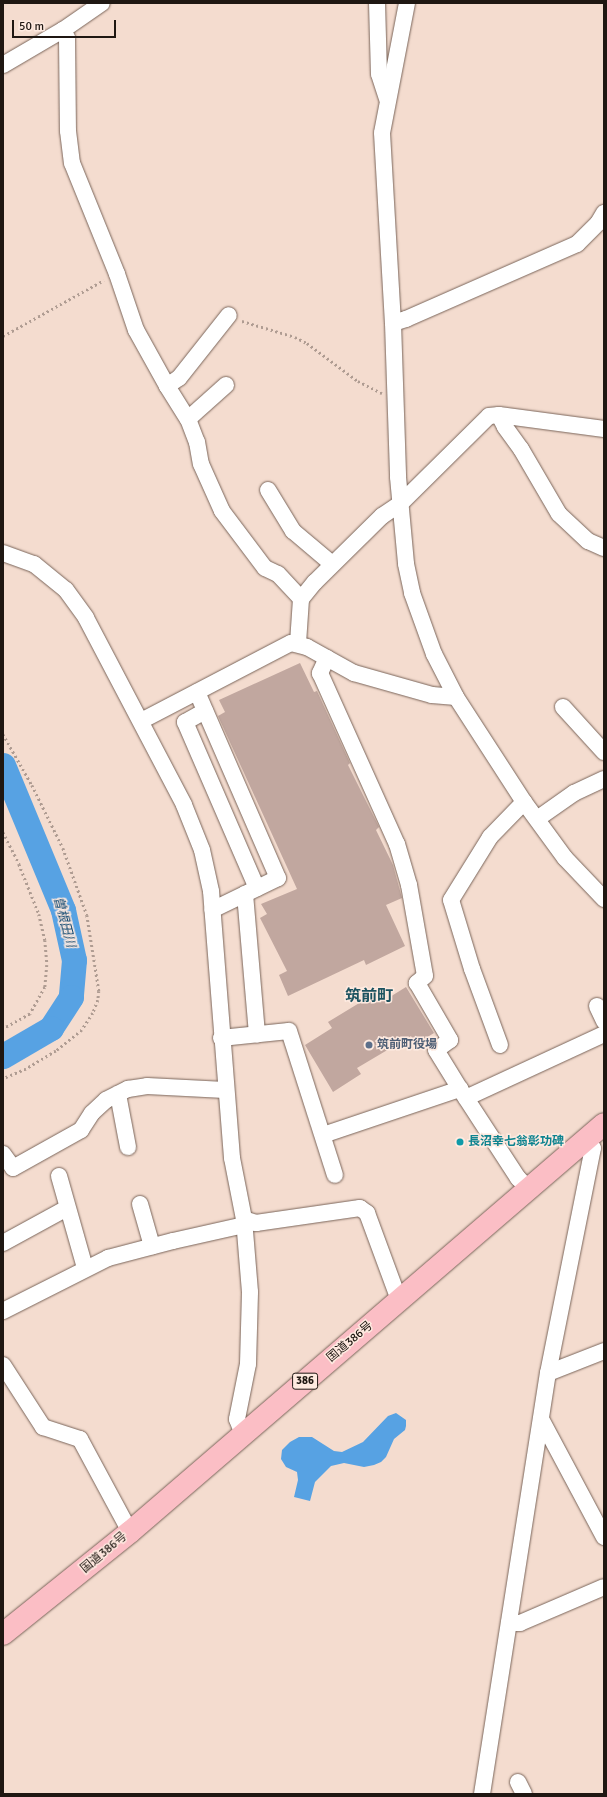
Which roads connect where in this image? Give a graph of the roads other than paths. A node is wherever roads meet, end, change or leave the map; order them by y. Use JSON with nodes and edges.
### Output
{"nodes":[{"id":1,"x":102,"y":3,"type":"edge"},
{"id":2,"x":377,"y":3,"type":"edge"},
{"id":3,"x":407,"y":3,"type":"edge"},
{"id":4,"x":63,"y":30,"type":"junction"},
{"id":5,"x":3,"y":65,"type":"edge"},
{"id":6,"x":387,"y":101,"type":"junction"},
{"id":7,"x":604,"y":213,"type":"edge"},
{"id":8,"x":229,"y":315,"type":"road end"},
{"id":9,"x":393,"y":323,"type":"junction"},
{"id":10,"x":226,"y":385,"type":"dead end"},
{"id":11,"x":166,"y":386,"type":"junction"},
{"id":12,"x":499,"y":415,"type":"junction"},
{"id":13,"x":188,"y":419,"type":"junction"},
{"id":14,"x":604,"y":429,"type":"edge"},
{"id":15,"x":268,"y":490,"type":"dead end"},
{"id":16,"x":400,"y":504,"type":"junction"},
{"id":17,"x":604,"y":548,"type":"edge"},
{"id":18,"x":3,"y":553,"type":"edge"},
{"id":19,"x":332,"y":564,"type":"junction"},
{"id":20,"x":301,"y":599,"type":"junction"},
{"id":21,"x":298,"y":643,"type":"junction"},
{"id":22,"x":327,"y":658,"type":"junction"},
{"id":23,"x":197,"y":692,"type":"junction"},
{"id":24,"x":456,"y":697,"type":"junction"},
{"id":25,"x":563,"y":707,"type":"dead end"},
{"id":26,"x":205,"y":711,"type":"junction"},
{"id":27,"x":140,"y":721,"type":"junction"},
{"id":28,"x":604,"y":752,"type":"edge"},
{"id":29,"x":604,"y":779,"type":"edge"},
{"id":30,"x":524,"y":802,"type":"junction"},
{"id":31,"x":537,"y":819,"type":"junction"},
{"id":32,"x":251,"y":891,"type":"junction"},
{"id":33,"x":604,"y":899,"type":"edge"},
{"id":34,"x":212,"y":910,"type":"junction"},
{"id":35,"x":597,"y":1006,"type":"dead end"},
{"id":36,"x":604,"y":1021,"type":"edge"},
{"id":37,"x":257,"y":1034,"type":"junction"},
{"id":38,"x":604,"y":1034,"type":"edge"},
{"id":39,"x":221,"y":1038,"type":"junction"},
{"id":40,"x":500,"y":1045,"type":"dead end"},
{"id":41,"x":225,"y":1090,"type":"junction"},
{"id":42,"x":118,"y":1094,"type":"junction"},
{"id":43,"x":463,"y":1094,"type":"junction"},
{"id":44,"x":599,"y":1129,"type":"edge"},
{"id":45,"x":323,"y":1135,"type":"junction"},
{"id":46,"x":128,"y":1147,"type":"dead end"},
{"id":47,"x":3,"y":1154,"type":"edge"},
{"id":48,"x":335,"y":1175,"type":"dead end"},
{"id":49,"x":59,"y":1176,"type":"dead end"},
{"id":50,"x":529,"y":1189,"type":"junction"},
{"id":51,"x":140,"y":1204,"type":"dead end"},
{"id":52,"x":67,"y":1208,"type":"junction"},
{"id":53,"x":244,"y":1222,"type":"junction"},
{"id":54,"x":3,"y":1243,"type":"edge"},
{"id":55,"x":152,"y":1246,"type":"junction"},
{"id":56,"x":85,"y":1268,"type":"junction"},
{"id":57,"x":399,"y":1300,"type":"junction"},
{"id":58,"x":3,"y":1311,"type":"edge"},
{"id":59,"x":604,"y":1351,"type":"edge"},
{"id":60,"x":3,"y":1365,"type":"edge"},
{"id":61,"x":548,"y":1373,"type":"junction"},
{"id":62,"x":541,"y":1419,"type":"junction"},
{"id":63,"x":243,"y":1434,"type":"junction"},
{"id":64,"x":130,"y":1532,"type":"junction"},
{"id":65,"x":604,"y":1537,"type":"edge"},
{"id":66,"x":604,"y":1587,"type":"edge"},
{"id":67,"x":509,"y":1623,"type":"junction"},
{"id":68,"x":3,"y":1634,"type":"edge"},
{"id":69,"x":482,"y":1794,"type":"edge"}],
"edges":[{"from":1,"to":4,"type":"street"},
{"from":2,"to":6,"type":"street"},
{"from":3,"to":6,"type":"street"},
{"from":4,"to":5,"type":"street"},
{"from":4,"to":11,"type":"street"},
{"from":6,"to":9,"type":"street"},
{"from":7,"to":9,"type":"street"},
{"from":8,"to":11,"type":"street"},
{"from":9,"to":16,"type":"street"},
{"from":10,"to":13,"type":"street"},
{"from":11,"to":13,"type":"street"},
{"from":12,"to":14,"type":"street"},
{"from":12,"to":16,"type":"street"},
{"from":12,"to":17,"type":"street"},
{"from":13,"to":20,"type":"street"},
{"from":15,"to":19,"type":"street"},
{"from":16,"to":19,"type":"street"},
{"from":16,"to":24,"type":"street"},
{"from":18,"to":27,"type":"street"},
{"from":19,"to":20,"type":"street"},
{"from":20,"to":21,"type":"street"},
{"from":21,"to":22,"type":"street"},
{"from":21,"to":23,"type":"street"},
{"from":22,"to":24,"type":"street"},
{"from":22,"to":43,"type":"street"},
{"from":23,"to":26,"type":"street"},
{"from":23,"to":27,"type":"street"},
{"from":24,"to":30,"type":"street"},
{"from":25,"to":28,"type":"street"},
{"from":26,"to":32,"type":"street"},
{"from":26,"to":32,"type":"street"},
{"from":27,"to":34,"type":"street"},
{"from":29,"to":31,"type":"street"},
{"from":30,"to":31,"type":"street"},
{"from":30,"to":40,"type":"street"},
{"from":31,"to":33,"type":"street"},
{"from":32,"to":34,"type":"street"},
{"from":32,"to":37,"type":"street"},
{"from":34,"to":39,"type":"street"},
{"from":35,"to":36,"type":"street"},
{"from":37,"to":39,"type":"street"},
{"from":37,"to":45,"type":"street"},
{"from":38,"to":43,"type":"street"},
{"from":39,"to":41,"type":"street"},
{"from":41,"to":42,"type":"street"},
{"from":41,"to":53,"type":"street"},
{"from":42,"to":46,"type":"street"},
{"from":42,"to":47,"type":"street"},
{"from":43,"to":45,"type":"street"},
{"from":43,"to":50,"type":"street"},
{"from":44,"to":50,"type":"highway","name":"国道386号","number":"386"},
{"from":44,"to":61,"type":"street"},
{"from":45,"to":48,"type":"street"},
{"from":49,"to":52,"type":"street"},
{"from":50,"to":57,"type":"highway","name":"国道386号","number":"386"},
{"from":51,"to":55,"type":"street"},
{"from":52,"to":54,"type":"street"},
{"from":52,"to":56,"type":"street"},
{"from":53,"to":55,"type":"street"},
{"from":53,"to":57,"type":"street"},
{"from":53,"to":63,"type":"street"},
{"from":55,"to":56,"type":"street"},
{"from":56,"to":58,"type":"street"},
{"from":57,"to":63,"type":"highway","name":"国道386号","number":"386"},
{"from":59,"to":61,"type":"street"},
{"from":60,"to":64,"type":"street"},
{"from":61,"to":62,"type":"street"},
{"from":62,"to":65,"type":"street"},
{"from":62,"to":67,"type":"street"},
{"from":63,"to":64,"type":"highway","name":"国道386号","number":"386"},
{"from":64,"to":68,"type":"highway","name":"国道386号","number":"386"},
{"from":66,"to":67,"type":"street"},
{"from":67,"to":69,"type":"street"}]}
